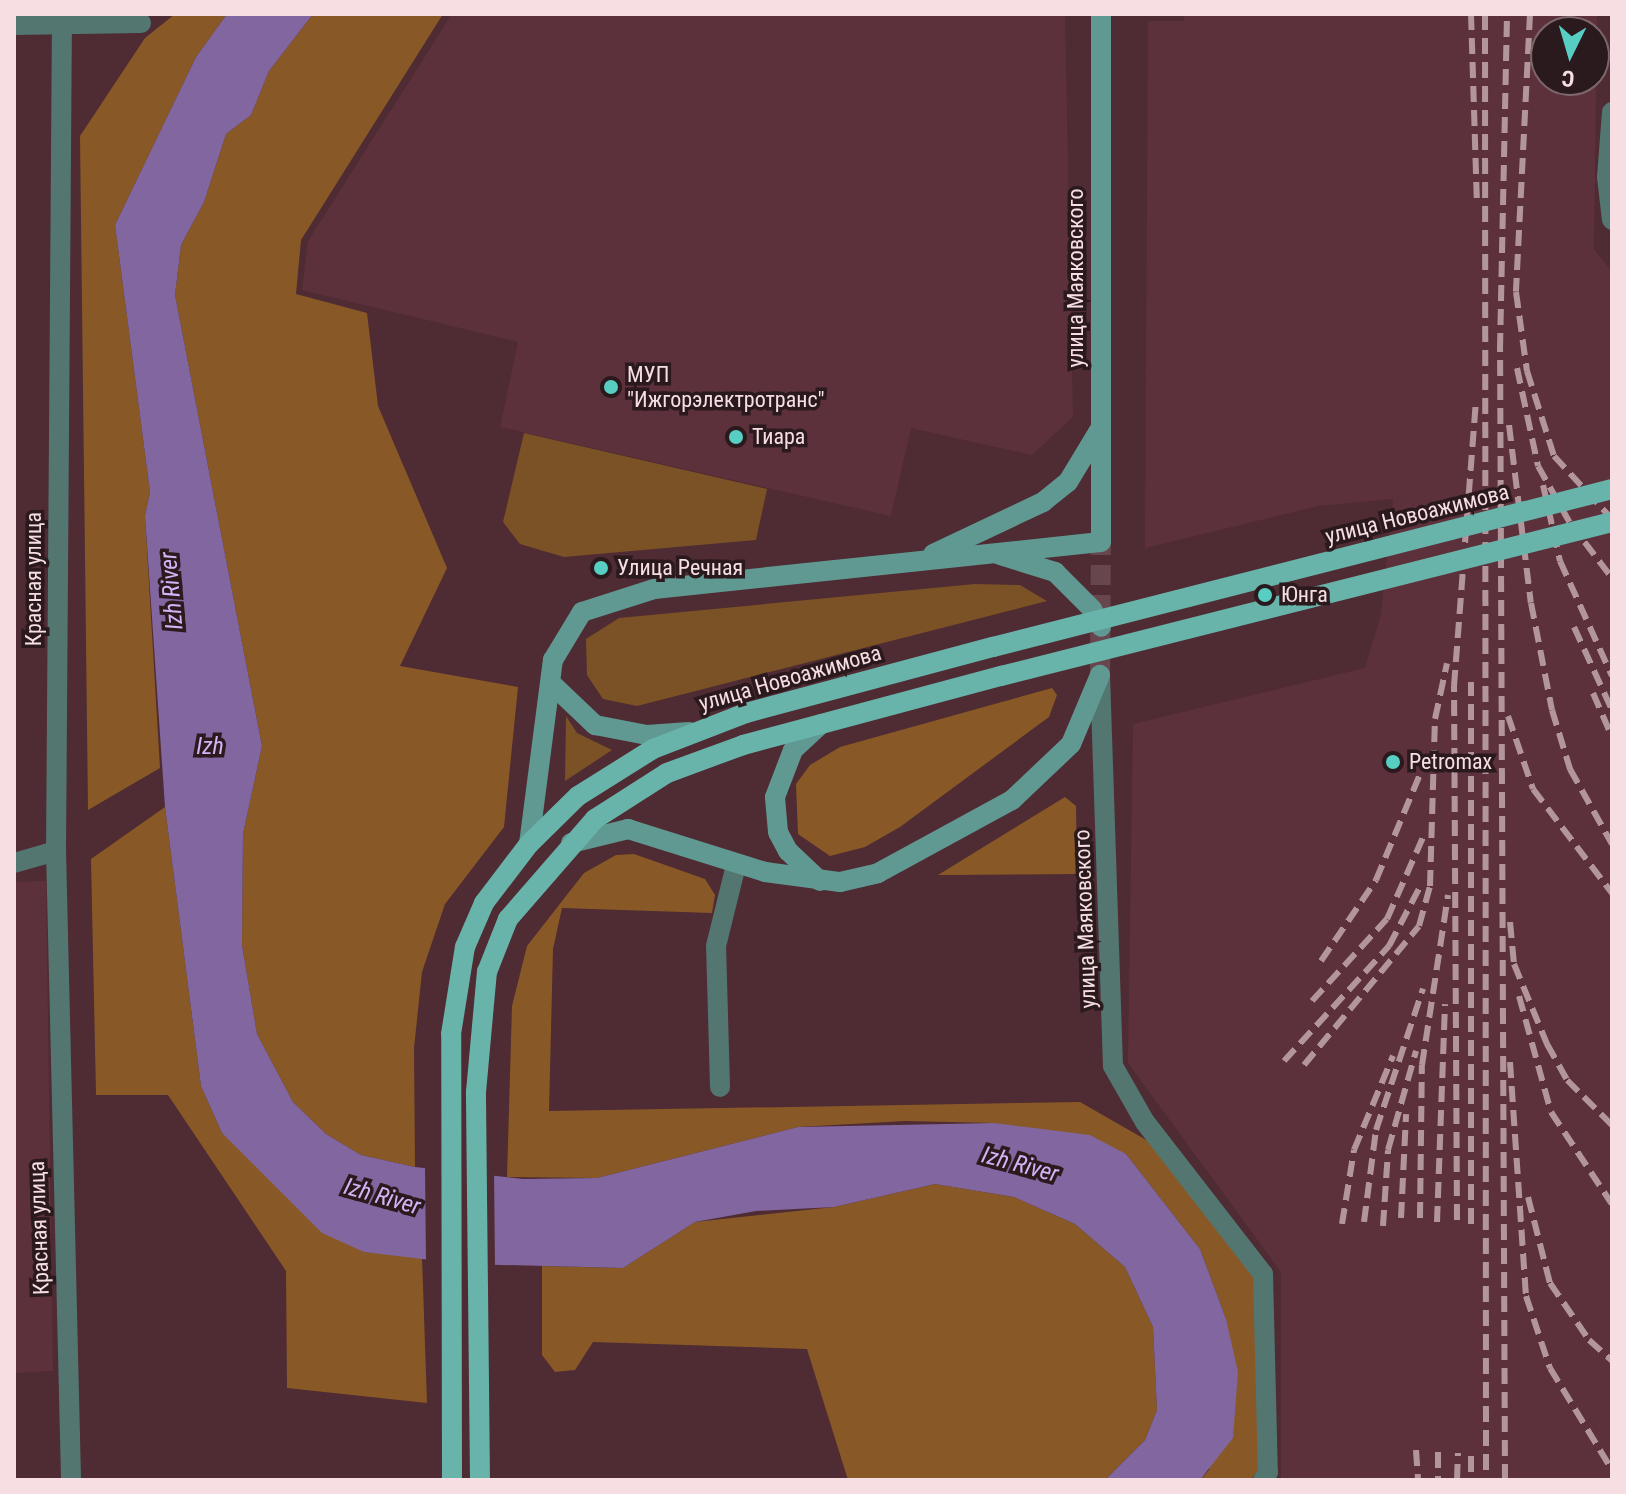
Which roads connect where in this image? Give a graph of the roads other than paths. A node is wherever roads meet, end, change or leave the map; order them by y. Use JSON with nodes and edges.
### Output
{"nodes":[{"id":1,"x":1101,"y":14,"type":"edge"},
{"id":2,"x":62,"y":19,"type":"edge"},
{"id":3,"x":141,"y":23,"type":"dead end"},
{"id":4,"x":14,"y":25,"type":"edge"},
{"id":5,"x":1612,"y":112,"type":"edge"},
{"id":6,"x":1612,"y":220,"type":"edge"},
{"id":7,"x":1100,"y":429,"type":"junction"},
{"id":8,"x":1612,"y":489,"type":"edge"},
{"id":9,"x":1612,"y":522,"type":"edge"},
{"id":10,"x":993,"y":553,"type":"junction"},
{"id":11,"x":921,"y":560,"type":"junction"},
{"id":12,"x":1101,"y":627,"type":"dead end"},
{"id":13,"x":1100,"y":675,"type":"joint"},
{"id":14,"x":554,"y":686,"type":"junction"},
{"id":15,"x":821,"y":724,"type":"junction"},
{"id":16,"x":693,"y":732,"type":"junction"},
{"id":17,"x":529,"y":844,"type":"junction"},
{"id":18,"x":567,"y":845,"type":"junction"},
{"id":19,"x":56,"y":851,"type":"junction"},
{"id":20,"x":14,"y":863,"type":"edge"},
{"id":21,"x":736,"y":865,"type":"junction"},
{"id":22,"x":820,"y":881,"type":"junction"},
{"id":23,"x":720,"y":1087,"type":"dead end"},
{"id":24,"x":71,"y":1480,"type":"edge"},
{"id":25,"x":452,"y":1480,"type":"edge"},
{"id":26,"x":480,"y":1480,"type":"edge"},
{"id":27,"x":1263,"y":1480,"type":"edge"}],
"edges":[{"from":1,"to":7,"type":"main road","name":"улица Маяковского"},
{"from":2,"to":3,"type":"street"},
{"from":2,"to":4,"type":"street"},
{"from":2,"to":19,"type":"street","name":"Красная улица"},
{"from":5,"to":6,"type":"street"},
{"from":7,"to":10,"type":"main road","name":"улица Маяковского"},
{"from":7,"to":11,"type":"main road"},
{"from":8,"to":16,"type":"main road","name":"улица Новоажимова","bridge":true},
{"from":9,"to":15,"type":"main road","bridge":true},
{"from":10,"to":11,"type":"main road"},
{"from":10,"to":12,"type":"main road"},
{"from":11,"to":14,"type":"main road"},
{"from":13,"to":22,"type":"main road"},
{"from":13,"to":27,"type":"street","name":"улица Маяковского"},
{"from":14,"to":16,"type":"main road"},
{"from":14,"to":17,"type":"main road"},
{"from":15,"to":18,"type":"main road"},
{"from":15,"to":22,"type":"main road"},
{"from":16,"to":17,"type":"main road","name":"улица Новоажимова"},
{"from":17,"to":25,"type":"main road","name":"улица Новоажимова"},
{"from":18,"to":21,"type":"main road"},
{"from":18,"to":26,"type":"main road"},
{"from":19,"to":20,"type":"street"},
{"from":19,"to":24,"type":"street","name":"Красная улица"},
{"from":21,"to":22,"type":"main road"},
{"from":21,"to":23,"type":"street"}]}
